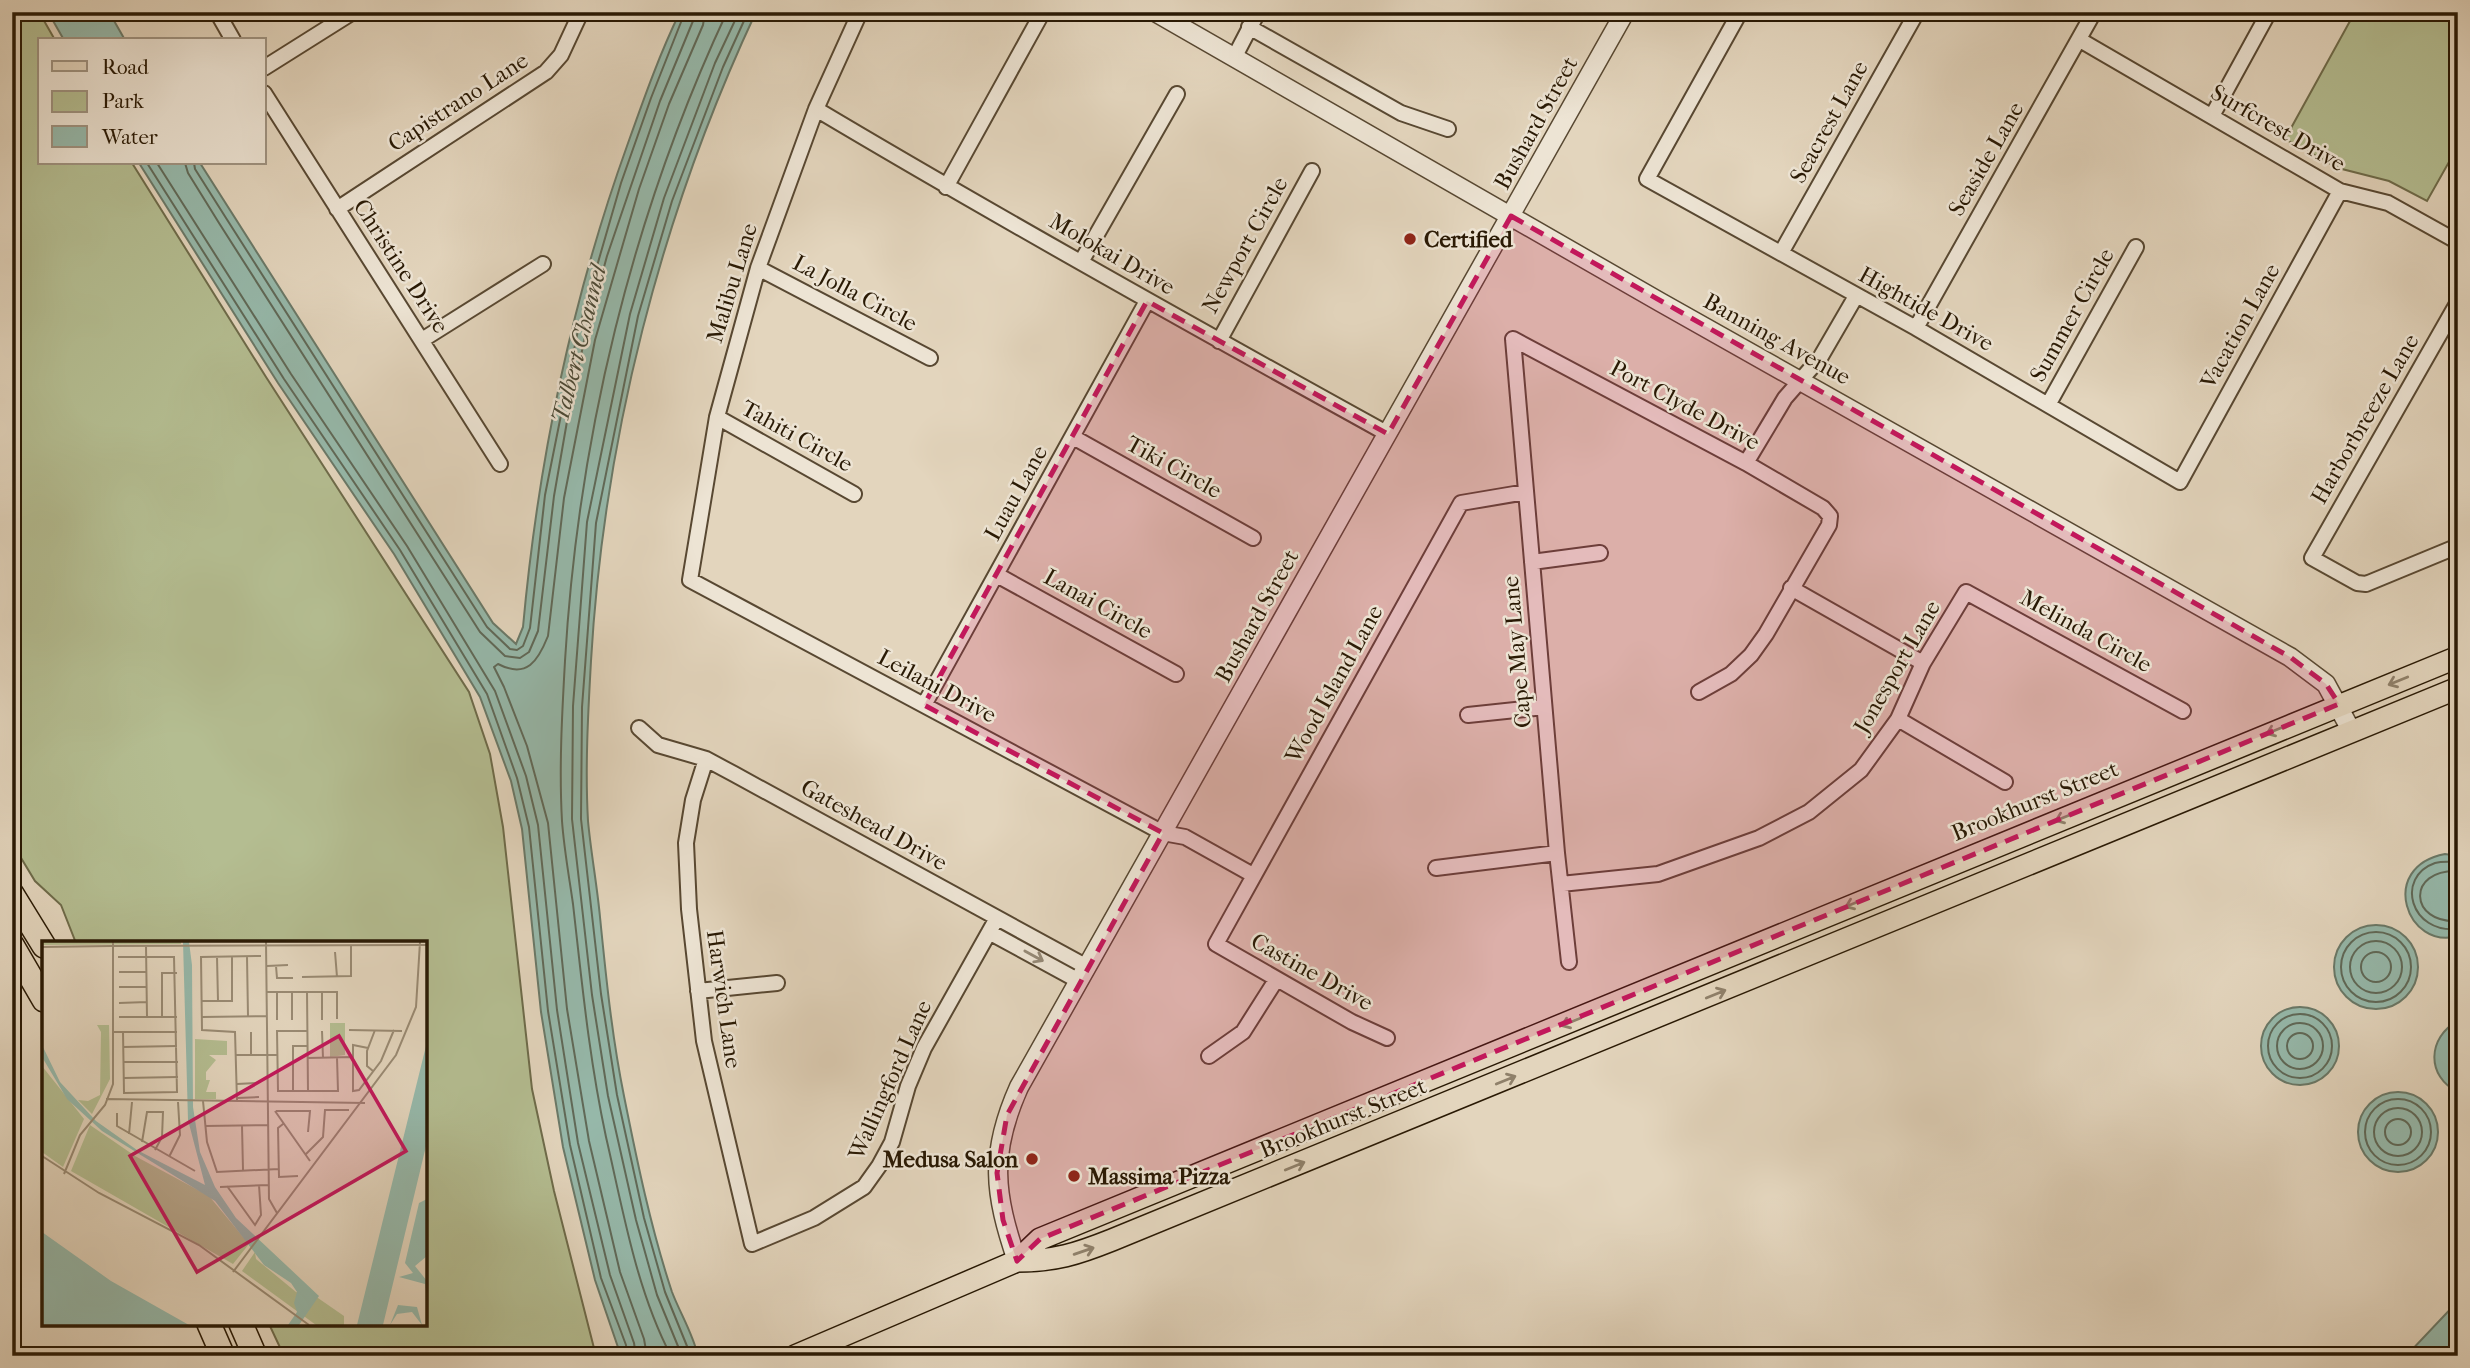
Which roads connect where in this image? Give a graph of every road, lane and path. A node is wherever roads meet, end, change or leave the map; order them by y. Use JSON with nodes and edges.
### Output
{"nodes":[{"id":1,"x":217,"y":12,"type":"edge"},
{"id":2,"x":353,"y":12,"type":"edge"},
{"id":3,"x":582,"y":12,"type":"edge"},
{"id":4,"x":860,"y":12,"type":"edge"},
{"id":5,"x":1155,"y":12,"type":"edge"},
{"id":6,"x":1258,"y":12,"type":"edge"},
{"id":7,"x":1625,"y":12,"type":"edge"},
{"id":8,"x":1740,"y":12,"type":"edge"},
{"id":9,"x":1917,"y":12,"type":"edge"},
{"id":10,"x":2094,"y":12,"type":"edge"},
{"id":11,"x":2269,"y":12,"type":"edge"},
{"id":12,"x":1040,"y":17,"type":"dead end"},
{"id":13,"x":1250,"y":27,"type":"junction"},
{"id":14,"x":232,"y":38,"type":"edge"},
{"id":15,"x":2080,"y":40,"type":"junction"},
{"id":16,"x":1234,"y":58,"type":"junction"},
{"id":17,"x":266,"y":67,"type":"edge"},
{"id":18,"x":1177,"y":94,"type":"dead end"},
{"id":19,"x":266,"y":96,"type":"edge"},
{"id":20,"x":816,"y":109,"type":"junction"},
{"id":21,"x":2212,"y":116,"type":"junction"},
{"id":22,"x":1448,"y":129,"type":"dead end"},
{"id":23,"x":1312,"y":170,"type":"dead end"},
{"id":24,"x":946,"y":187,"type":"junction"},
{"id":25,"x":2340,"y":191,"type":"junction"},
{"id":26,"x":337,"y":208,"type":"junction"},
{"id":27,"x":1511,"y":216,"type":"junction"},
{"id":28,"x":2458,"y":242,"type":"edge"},
{"id":29,"x":2136,"y":247,"type":"dead end"},
{"id":30,"x":1781,"y":253,"type":"junction"},
{"id":31,"x":1081,"y":262,"type":"junction"},
{"id":32,"x":543,"y":264,"type":"dead end"},
{"id":33,"x":758,"y":268,"type":"junction"},
{"id":34,"x":1856,"y":296,"type":"junction"},
{"id":35,"x":1147,"y":301,"type":"junction"},
{"id":36,"x":2458,"y":302,"type":"edge"},
{"id":37,"x":1916,"y":328,"type":"junction"},
{"id":38,"x":1513,"y":339,"type":"joint"},
{"id":39,"x":422,"y":340,"type":"junction"},
{"id":40,"x":1219,"y":341,"type":"junction"},
{"id":41,"x":930,"y":358,"type":"dead end"},
{"id":42,"x":1801,"y":380,"type":"junction"},
{"id":43,"x":2048,"y":405,"type":"junction"},
{"id":44,"x":717,"y":417,"type":"junction"},
{"id":45,"x":1388,"y":434,"type":"junction"},
{"id":46,"x":1073,"y":436,"type":"junction"},
{"id":47,"x":1746,"y":463,"type":"junction"},
{"id":48,"x":500,"y":464,"type":"dead end"},
{"id":49,"x":2180,"y":482,"type":"joint"},
{"id":50,"x":1526,"y":492,"type":"junction"},
{"id":51,"x":854,"y":494,"type":"dead end"},
{"id":52,"x":1253,"y":538,"type":"dead end"},
{"id":53,"x":2458,"y":546,"type":"edge"},
{"id":54,"x":1600,"y":553,"type":"dead end"},
{"id":55,"x":1532,"y":562,"type":"junction"},
{"id":56,"x":997,"y":575,"type":"junction"},
{"id":57,"x":690,"y":580,"type":"joint"},
{"id":58,"x":1791,"y":588,"type":"junction"},
{"id":59,"x":1966,"y":592,"type":"joint"},
{"id":60,"x":2458,"y":657,"type":"edge"},
{"id":61,"x":1923,"y":663,"type":"junction"},
{"id":62,"x":2458,"y":673,"type":"edge"},
{"id":63,"x":1176,"y":674,"type":"dead end"},
{"id":64,"x":2451,"y":691,"type":"edge"},
{"id":65,"x":1699,"y":692,"type":"dead end"},
{"id":66,"x":2339,"y":704,"type":"junction"},
{"id":67,"x":924,"y":705,"type":"junction"},
{"id":68,"x":1544,"y":707,"type":"junction"},
{"id":69,"x":2183,"y":710,"type":"dead end"},
{"id":70,"x":1468,"y":715,"type":"dead end"},
{"id":71,"x":1898,"y":719,"type":"junction"},
{"id":72,"x":639,"y":728,"type":"dead end"},
{"id":73,"x":2352,"y":732,"type":"junction"},
{"id":74,"x":706,"y":760,"type":"junction"},
{"id":75,"x":2005,"y":782,"type":"dead end"},
{"id":76,"x":1163,"y":833,"type":"junction"},
{"id":77,"x":1557,"y":853,"type":"junction"},
{"id":78,"x":1436,"y":868,"type":"dead end"},
{"id":79,"x":1253,"y":875,"type":"junction"},
{"id":80,"x":1561,"y":884,"type":"junction"},
{"id":81,"x":12,"y":894,"type":"edge"},
{"id":82,"x":997,"y":918,"type":"junction"},
{"id":83,"x":989,"y":932,"type":"junction"},
{"id":84,"x":42,"y":943,"type":"edge"},
{"id":85,"x":1216,"y":944,"type":"joint"},
{"id":86,"x":12,"y":946,"type":"edge"},
{"id":87,"x":1569,"y":961,"type":"dead end"},
{"id":88,"x":1083,"y":974,"type":"junction"},
{"id":89,"x":1276,"y":980,"type":"junction"},
{"id":90,"x":777,"y":983,"type":"dead end"},
{"id":91,"x":698,"y":991,"type":"junction"},
{"id":92,"x":1634,"y":996,"type":"junction"},
{"id":93,"x":42,"y":997,"type":"edge"},
{"id":94,"x":1645,"y":1023,"type":"junction"},
{"id":95,"x":1387,"y":1038,"type":"dead end"},
{"id":96,"x":1209,"y":1056,"type":"dead end"},
{"id":97,"x":752,"y":1244,"type":"joint"},
{"id":98,"x":1017,"y":1261,"type":"junction"},
{"id":99,"x":210,"y":1326,"type":"edge"},
{"id":100,"x":242,"y":1326,"type":"edge"},
{"id":101,"x":223,"y":1356,"type":"edge"},
{"id":102,"x":255,"y":1356,"type":"edge"},
{"id":103,"x":795,"y":1356,"type":"edge"}],
"edges":[{"from":1,"to":14,"type":"street"},
{"from":2,"to":17,"type":"street"},
{"from":3,"to":26,"type":"street","name":"Capistrano Lane"},
{"from":4,"to":20,"type":"street","name":"Malibu Lane"},
{"from":5,"to":16,"type":"street","name":"Banning Avenue"},
{"from":6,"to":13,"type":"street"},
{"from":7,"to":27,"type":"street","name":"Bushard Street"},
{"from":8,"to":30,"type":"street","name":"Hightide Drive"},
{"from":9,"to":30,"type":"street","name":"Seacrest Lane"},
{"from":10,"to":15,"type":"street","name":"Seaside Lane"},
{"from":11,"to":21,"type":"street"},
{"from":12,"to":24,"type":"street"},
{"from":13,"to":16,"type":"street"},
{"from":13,"to":22,"type":"street"},
{"from":15,"to":21,"type":"street","name":"Surfcrest Drive"},
{"from":15,"to":37,"type":"street","name":"Seaside Lane"},
{"from":16,"to":27,"type":"street","name":"Banning Avenue"},
{"from":18,"to":31,"type":"street"},
{"from":19,"to":26,"type":"street","name":"Christine Drive"},
{"from":20,"to":24,"type":"street","name":"Molokai Drive"},
{"from":20,"to":33,"type":"street","name":"Malibu Lane"},
{"from":21,"to":25,"type":"street","name":"Surfcrest Drive"},
{"from":23,"to":40,"type":"street","name":"Newport Circle"},
{"from":24,"to":31,"type":"street","name":"Molokai Drive"},
{"from":25,"to":28,"type":"street","name":"Surfcrest Drive"},
{"from":25,"to":49,"type":"street","name":"Vacation Lane"},
{"from":26,"to":39,"type":"street","name":"Christine Drive"},
{"from":27,"to":42,"type":"street","name":"Banning Avenue"},
{"from":27,"to":45,"type":"street","name":"Bushard Street"},
{"from":29,"to":43,"type":"street","name":"Summer Circle"},
{"from":30,"to":34,"type":"street","name":"Hightide Drive"},
{"from":31,"to":35,"type":"street","name":"Molokai Drive"},
{"from":32,"to":39,"type":"street"},
{"from":33,"to":41,"type":"street","name":"La Jolla Circle"},
{"from":33,"to":44,"type":"street","name":"Malibu Lane"},
{"from":34,"to":37,"type":"street","name":"Hightide Drive"},
{"from":34,"to":42,"type":"street"},
{"from":35,"to":40,"type":"street","name":"Molokai Drive"},
{"from":35,"to":46,"type":"street","name":"Luau Lane"},
{"from":36,"to":53,"type":"street","name":"Harborbreeze Lane"},
{"from":37,"to":43,"type":"street","name":"Hightide Drive"},
{"from":38,"to":47,"type":"street","name":"Port Clyde Drive"},
{"from":38,"to":50,"type":"street","name":"Cape May Lane"},
{"from":39,"to":48,"type":"street","name":"Christine Drive"},
{"from":40,"to":45,"type":"street","name":"Molokai Drive"},
{"from":42,"to":47,"type":"street"},
{"from":42,"to":66,"type":"street","name":"Banning Avenue"},
{"from":43,"to":49,"type":"street","name":"Hightide Drive"},
{"from":44,"to":51,"type":"street","name":"Tahiti Circle"},
{"from":44,"to":57,"type":"street","name":"Malibu Lane"},
{"from":45,"to":76,"type":"street","name":"Bushard Street"},
{"from":46,"to":52,"type":"street","name":"Tiki Circle"},
{"from":46,"to":56,"type":"street","name":"Luau Lane"},
{"from":47,"to":58,"type":"street","name":"Port Clyde Drive"},
{"from":50,"to":55,"type":"street","name":"Cape May Lane"},
{"from":50,"to":79,"type":"street","name":"Wood Island Lane"},
{"from":54,"to":55,"type":"street"},
{"from":55,"to":68,"type":"street","name":"Cape May Lane"},
{"from":56,"to":63,"type":"street","name":"Lanai Circle"},
{"from":56,"to":67,"type":"street","name":"Luau Lane"},
{"from":57,"to":67,"type":"street","name":"Leilani Drive"},
{"from":58,"to":61,"type":"street"},
{"from":58,"to":65,"type":"street"},
{"from":59,"to":61,"type":"street","name":"Jonesport Lane"},
{"from":59,"to":69,"type":"street","name":"Melinda Circle"},
{"from":60,"to":66,"type":"main road","name":"Brookhurst Street","one_way":true},
{"from":61,"to":71,"type":"street","name":"Jonesport Lane"},
{"from":62,"to":64,"type":"main road"},
{"from":64,"to":73,"type":"main road","name":"Brookhurst Street"},
{"from":66,"to":73,"type":"street","name":"Banning Avenue"},
{"from":66,"to":92,"type":"main road","name":"Brookhurst Street","one_way":true},
{"from":67,"to":76,"type":"street","name":"Leilani Drive"},
{"from":68,"to":70,"type":"street"},
{"from":68,"to":77,"type":"street","name":"Cape May Lane"},
{"from":71,"to":75,"type":"street"},
{"from":71,"to":80,"type":"street","name":"Jonesport Lane"},
{"from":72,"to":74,"type":"street","name":"Gateshead Drive"},
{"from":94,"to":73,"type":"main road","name":"Brookhurst Street","one_way":true},
{"from":74,"to":82,"type":"street","name":"Gateshead Drive"},
{"from":74,"to":91,"type":"street","name":"Harwich Lane"},
{"from":76,"to":79,"type":"street","name":"Leilani Drive"},
{"from":76,"to":88,"type":"street","name":"Bushard Street"},
{"from":77,"to":78,"type":"street"},
{"from":77,"to":80,"type":"street","name":"Cape May Lane"},
{"from":79,"to":85,"type":"street","name":"Wood Island Lane"},
{"from":80,"to":87,"type":"street","name":"Cape May Lane"},
{"from":81,"to":84,"type":"highway"},
{"from":82,"to":83,"type":"street","name":"Wallingford Lane"},
{"from":82,"to":88,"type":"street","name":"Gateshead Drive"},
{"from":83,"to":88,"type":"street","one_way":true},
{"from":83,"to":97,"type":"street","name":"Wallingford Lane"},
{"from":85,"to":89,"type":"street","name":"Castine Drive"},
{"from":86,"to":93,"type":"highway"},
{"from":88,"to":98,"type":"street","name":"Bushard Street"},
{"from":89,"to":95,"type":"street","name":"Castine Drive"},
{"from":89,"to":96,"type":"street"},
{"from":90,"to":91,"type":"street"},
{"from":91,"to":97,"type":"street","name":"Harwich Lane"},
{"from":92,"to":94,"type":"main road"},
{"from":92,"to":98,"type":"main road","name":"Brookhurst Street","one_way":true},
{"from":98,"to":94,"type":"main road","name":"Brookhurst Street","one_way":true},
{"from":98,"to":103,"type":"main road","name":"Brookhurst Street"},
{"from":99,"to":101,"type":"highway"},
{"from":100,"to":102,"type":"highway"}]}
